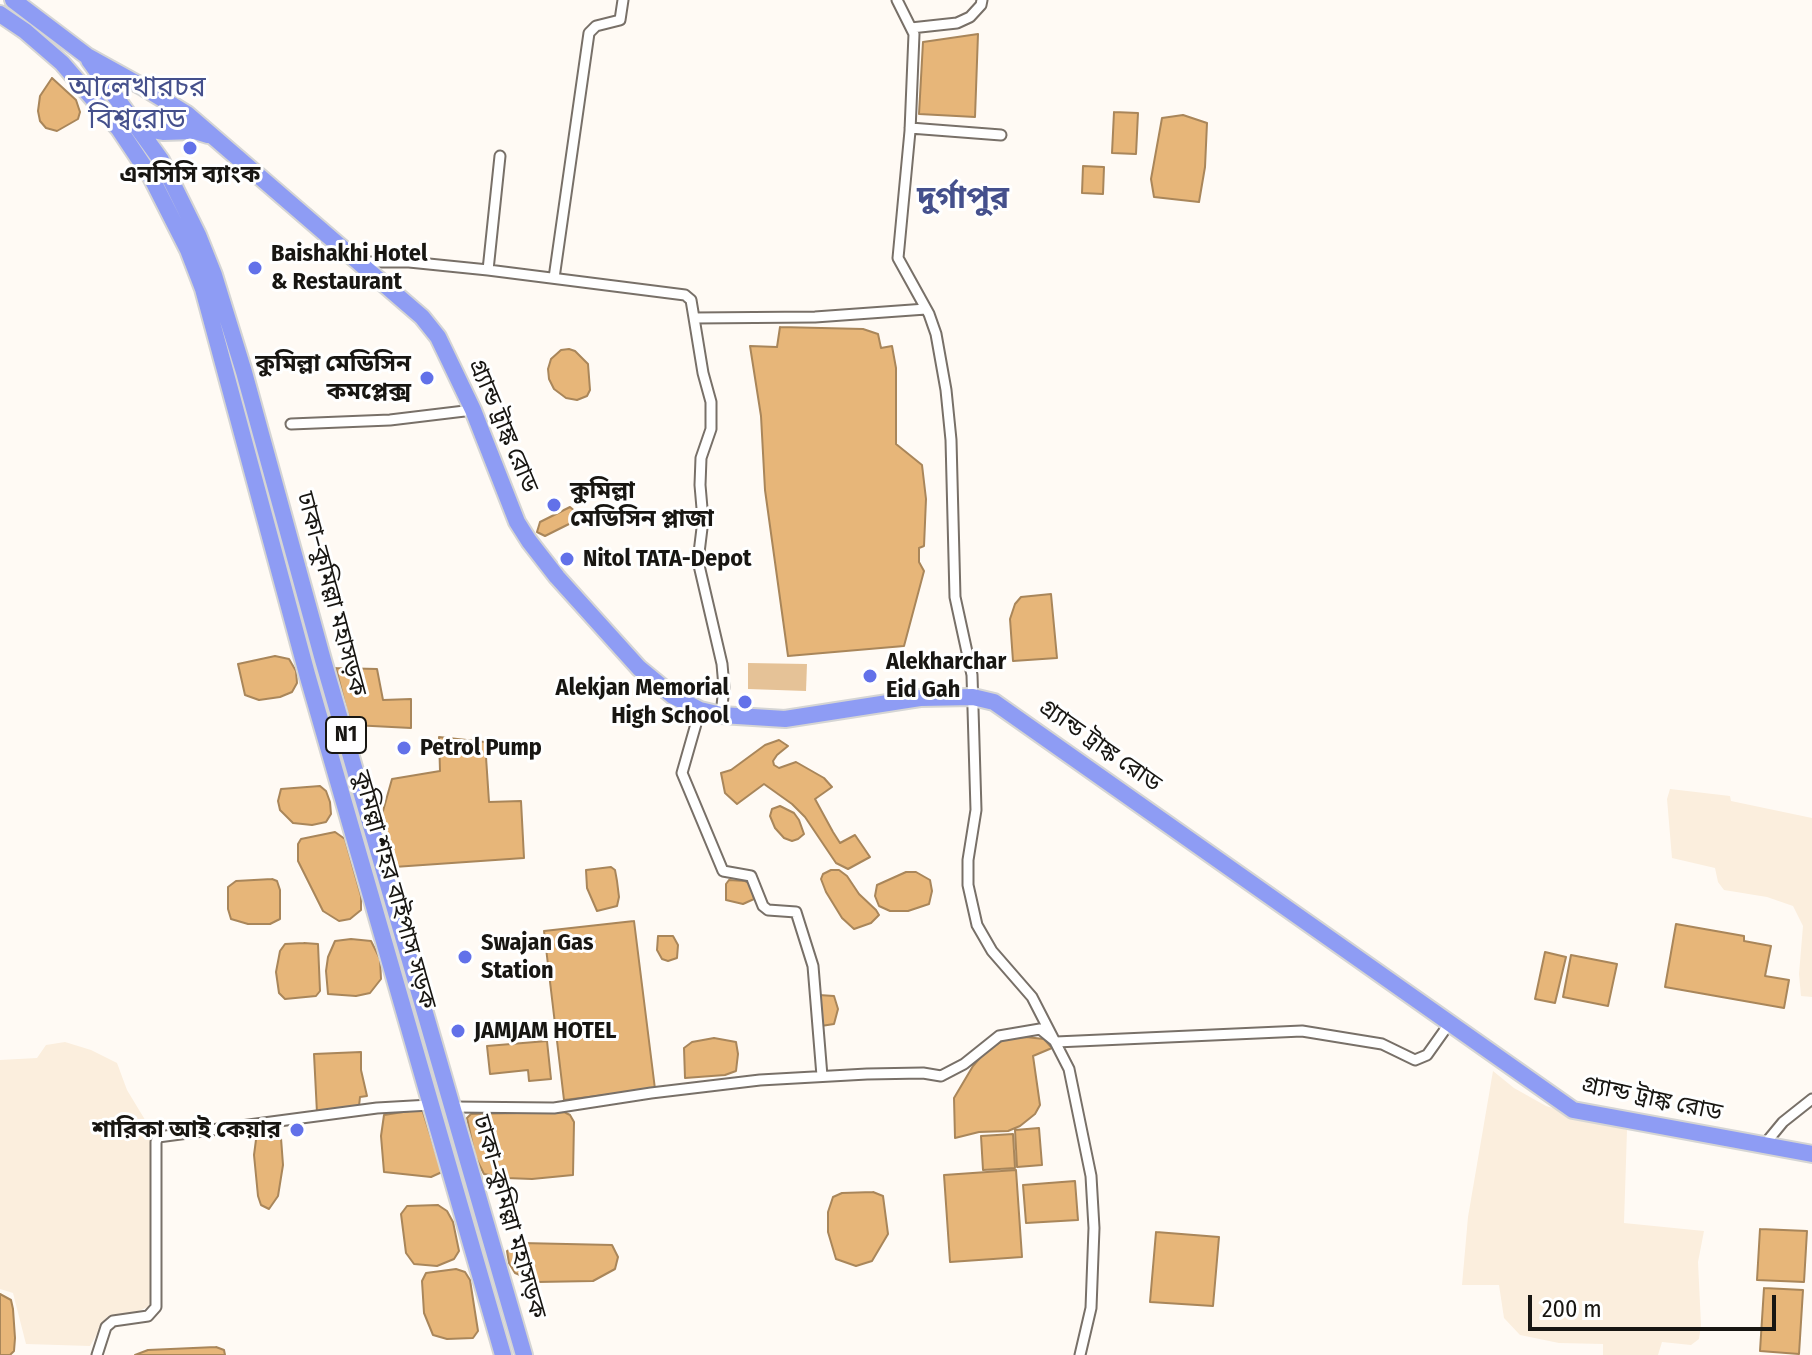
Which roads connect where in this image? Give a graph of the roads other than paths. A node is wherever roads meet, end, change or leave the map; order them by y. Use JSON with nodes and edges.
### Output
{"nodes":[{"id":1,"x":13,"y":0,"type":"edge"},
{"id":2,"x":623,"y":0,"type":"edge"},
{"id":3,"x":897,"y":0,"type":"edge"},
{"id":4,"x":982,"y":0,"type":"edge"},
{"id":5,"x":0,"y":14,"type":"edge"},
{"id":6,"x":911,"y":28,"type":"junction"},
{"id":7,"x":87,"y":56,"type":"junction"},
{"id":8,"x":106,"y":100,"type":"junction"},
{"id":9,"x":187,"y":124,"type":"junction"},
{"id":10,"x":140,"y":127,"type":"junction"},
{"id":11,"x":910,"y":128,"type":"junction"},
{"id":12,"x":119,"y":129,"type":"junction"},
{"id":13,"x":1001,"y":135,"type":"dead end"},
{"id":14,"x":500,"y":156,"type":"dead end"},
{"id":15,"x":356,"y":262,"type":"junction"},
{"id":16,"x":488,"y":270,"type":"junction"},
{"id":17,"x":554,"y":278,"type":"junction"},
{"id":18,"x":926,"y":309,"type":"junction"},
{"id":19,"x":694,"y":318,"type":"junction"},
{"id":20,"x":473,"y":410,"type":"junction"},
{"id":21,"x":291,"y":424,"type":"dead end"},
{"id":22,"x":973,"y":697,"type":"junction"},
{"id":23,"x":700,"y":710,"type":"junction"},
{"id":24,"x":721,"y":715,"type":"junction"},
{"id":25,"x":1449,"y":1024,"type":"junction"},
{"id":26,"x":1056,"y":1042,"type":"junction"},
{"id":27,"x":822,"y":1076,"type":"junction"},
{"id":28,"x":1812,"y":1099,"type":"edge"},
{"id":29,"x":430,"y":1105,"type":"junction"},
{"id":30,"x":453,"y":1107,"type":"junction"},
{"id":31,"x":1764,"y":1145,"type":"junction"},
{"id":32,"x":1812,"y":1154,"type":"edge"},
{"id":33,"x":97,"y":1355,"type":"edge"},
{"id":34,"x":503,"y":1355,"type":"edge"},
{"id":35,"x":524,"y":1355,"type":"edge"},
{"id":36,"x":1080,"y":1355,"type":"edge"}],
"edges":[{"from":1,"to":7,"type":"highway","name":"গ্র্যান্ড ট্রাঙ্ক রোড"},
{"from":2,"to":17,"type":"street"},
{"from":3,"to":6,"type":"street"},
{"from":4,"to":6,"type":"street"},
{"from":5,"to":8,"type":"highway","name":"ঢাকা–কুমিল্লা মহাসড়ক","number":"N1"},
{"from":6,"to":11,"type":"street"},
{"from":7,"to":8,"type":"highway","name":"ঢাকা–কুমিল্লা মহাসড়ক"},
{"from":7,"to":9,"type":"highway","name":"গ্র্যান্ড ট্রাঙ্ক রোড"},
{"from":8,"to":10,"type":"highway","name":"ঢাকা–কুমিল্লা মহাসড়ক"},
{"from":8,"to":12,"type":"highway","name":"ঢাকা–কুমিল্লা মহাসড়ক","number":"N1"},
{"from":9,"to":10,"type":"highway","name":"গ্র্যান্ড ট্রাঙ্ক রোড"},
{"from":9,"to":15,"type":"highway","name":"গ্র্যান্ড ট্রাঙ্ক রোড"},
{"from":10,"to":12,"type":"highway","name":"গ্র্যান্ড ট্রাঙ্ক রোড"},
{"from":10,"to":30,"type":"highway","name":"ঢাকা–কুমিল্লা মহাসড়ক","number":"N1"},
{"from":11,"to":13,"type":"street"},
{"from":11,"to":18,"type":"street"},
{"from":12,"to":29,"type":"highway","name":"কুমিল্লা শহর বাইপাস সড়ক","number":"N1"},
{"from":14,"to":16,"type":"street"},
{"from":15,"to":16,"type":"street"},
{"from":15,"to":20,"type":"highway","name":"গ্র্যান্ড ট্রাঙ্ক রোড"},
{"from":16,"to":17,"type":"street"},
{"from":17,"to":19,"type":"street"},
{"from":18,"to":19,"type":"street"},
{"from":18,"to":22,"type":"street"},
{"from":19,"to":24,"type":"street"},
{"from":20,"to":21,"type":"street"},
{"from":20,"to":23,"type":"highway","name":"গ্র্যান্ড ট্রাঙ্ক রোড"},
{"from":22,"to":24,"type":"highway","name":"গ্র্যান্ড ট্রাঙ্ক রোড"},
{"from":22,"to":25,"type":"highway","name":"গ্র্যান্ড ট্রাঙ্ক রোড"},
{"from":22,"to":26,"type":"street"},
{"from":23,"to":24,"type":"highway","name":"গ্র্যান্ড ট্রাঙ্ক রোড"},
{"from":23,"to":27,"type":"street"},
{"from":25,"to":26,"type":"street"},
{"from":25,"to":31,"type":"highway","name":"গ্র্যান্ড ট্রাঙ্ক রোড"},
{"from":26,"to":27,"type":"street"},
{"from":26,"to":36,"type":"street"},
{"from":27,"to":30,"type":"street"},
{"from":28,"to":31,"type":"street"},
{"from":29,"to":33,"type":"street"},
{"from":29,"to":34,"type":"highway","name":"কুমিল্লা শহর বাইপাস সড়ক","number":"N1"},
{"from":30,"to":35,"type":"highway","name":"ঢাকা–কুমিল্লা মহাসড়ক","number":"N1"},
{"from":31,"to":32,"type":"highway","name":"গ্র্যান্ড ট্রাঙ্ক রোড"}]}
